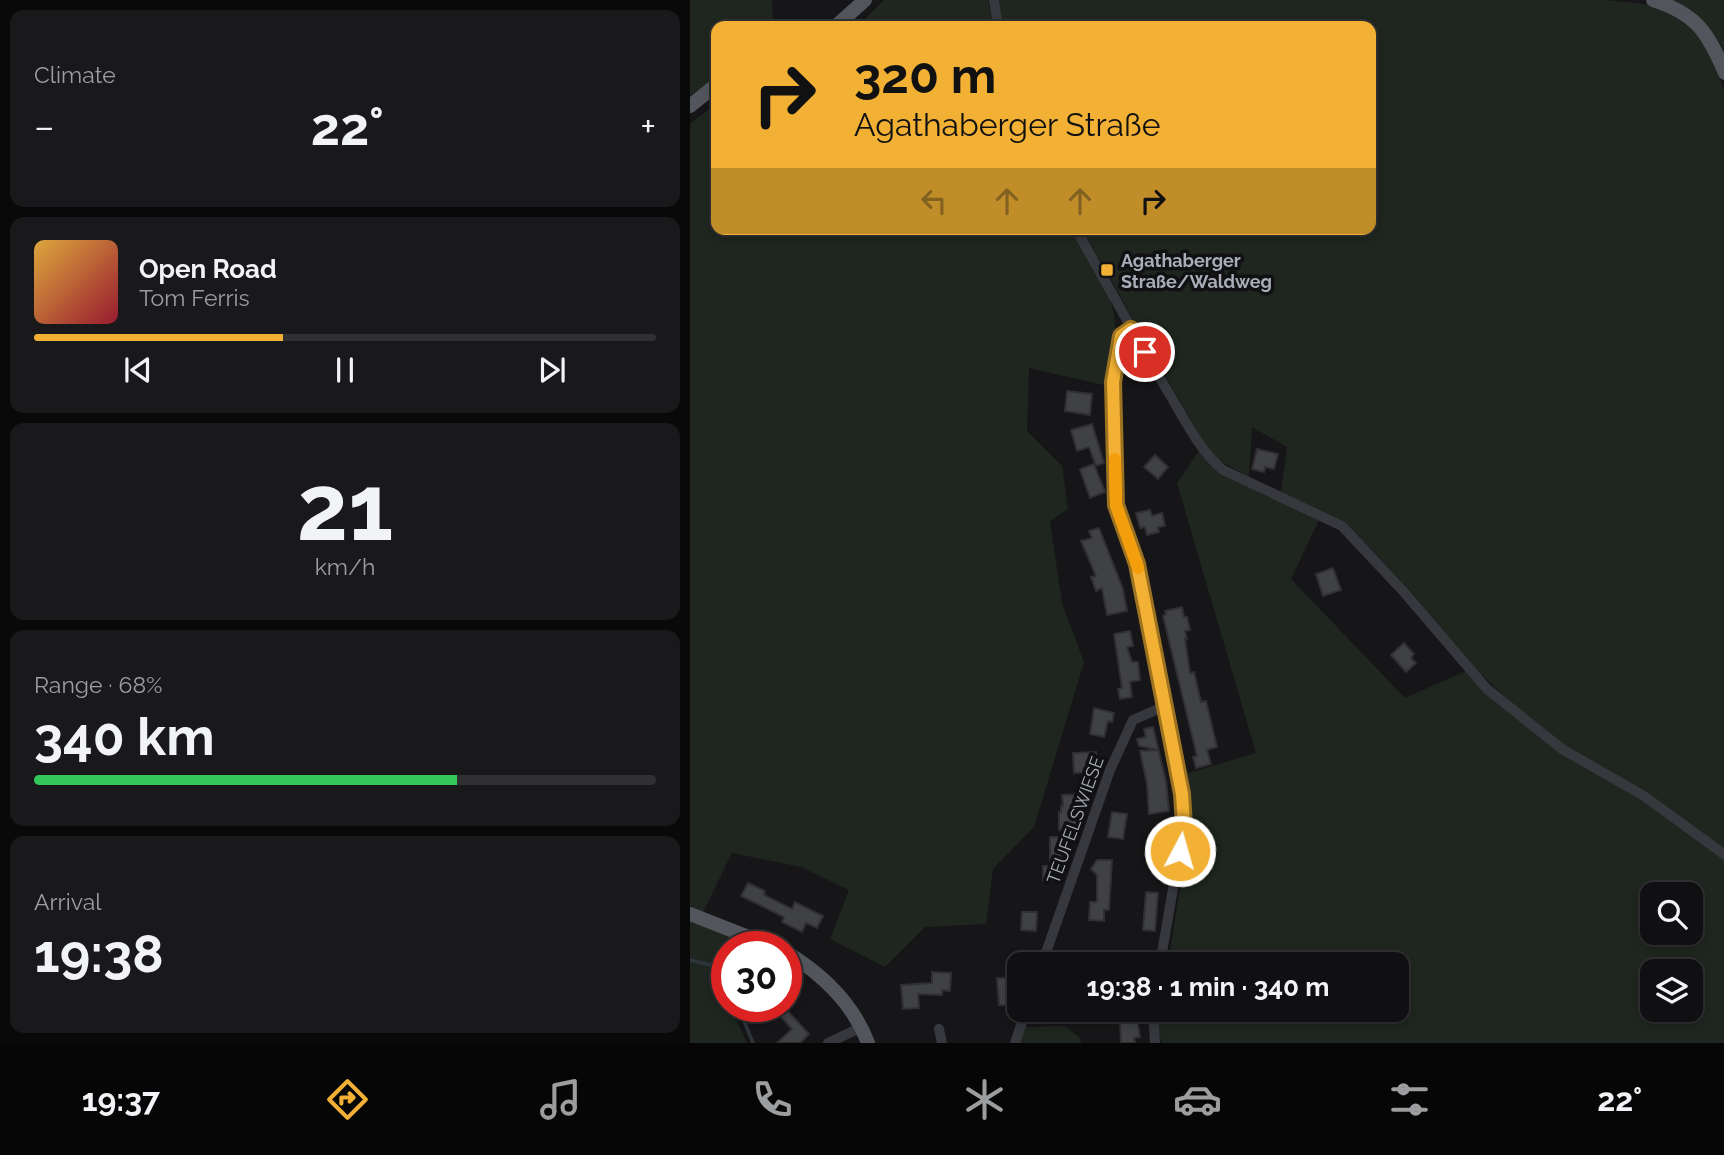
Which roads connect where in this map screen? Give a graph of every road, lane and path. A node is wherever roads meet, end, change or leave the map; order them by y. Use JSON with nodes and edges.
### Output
{"nodes":[{"id":1,"x":865,"y":0,"type":"edge"},
{"id":2,"x":994,"y":0,"type":"edge"},
{"id":3,"x":1653,"y":0,"type":"edge"},
{"id":4,"x":842,"y":21,"type":"edge"},
{"id":5,"x":997,"y":21,"type":"edge"},
{"id":6,"x":1724,"y":74,"type":"edge"},
{"id":7,"x":711,"y":89,"type":"edge"},
{"id":8,"x":690,"y":106,"type":"edge"},
{"id":9,"x":1079,"y":235,"type":"edge"},
{"id":10,"x":1131,"y":329,"type":"junction"},
{"id":11,"x":1163,"y":707,"type":"junction"},
{"id":12,"x":1724,"y":855,"type":"edge"},
{"id":13,"x":690,"y":914,"type":"edge"},
{"id":14,"x":734,"y":931,"type":"edge"},
{"id":15,"x":1046,"y":952,"type":"edge"},
{"id":16,"x":1162,"y":952,"type":"edge"},
{"id":17,"x":802,"y":964,"type":"edge"},
{"id":18,"x":1022,"y":1022,"type":"edge"},
{"id":19,"x":1154,"y":1022,"type":"edge"},
{"id":20,"x":862,"y":1027,"type":"junction"},
{"id":21,"x":938,"y":1029,"type":"dead end"},
{"id":22,"x":828,"y":1043,"type":"edge"},
{"id":23,"x":868,"y":1043,"type":"edge"},
{"id":24,"x":942,"y":1043,"type":"edge"},
{"id":25,"x":1015,"y":1043,"type":"edge"},
{"id":26,"x":1156,"y":1043,"type":"edge"}],
"edges":[{"from":1,"to":4,"type":"main road"},
{"from":2,"to":5,"type":"street"},
{"from":3,"to":6,"type":"main road"},
{"from":7,"to":8,"type":"main road"},
{"from":9,"to":10,"type":"street"},
{"from":10,"to":11,"type":"street"},
{"from":10,"to":12,"type":"street"},
{"from":11,"to":15,"type":"street","name":"TEUFELSWIESE"},
{"from":11,"to":16,"type":"street"},
{"from":13,"to":14,"type":"main road"},
{"from":17,"to":20,"type":"main road"},
{"from":18,"to":25,"type":"street"},
{"from":19,"to":26,"type":"street"},
{"from":20,"to":22,"type":"street"},
{"from":20,"to":23,"type":"main road"},
{"from":21,"to":24,"type":"street"}]}
